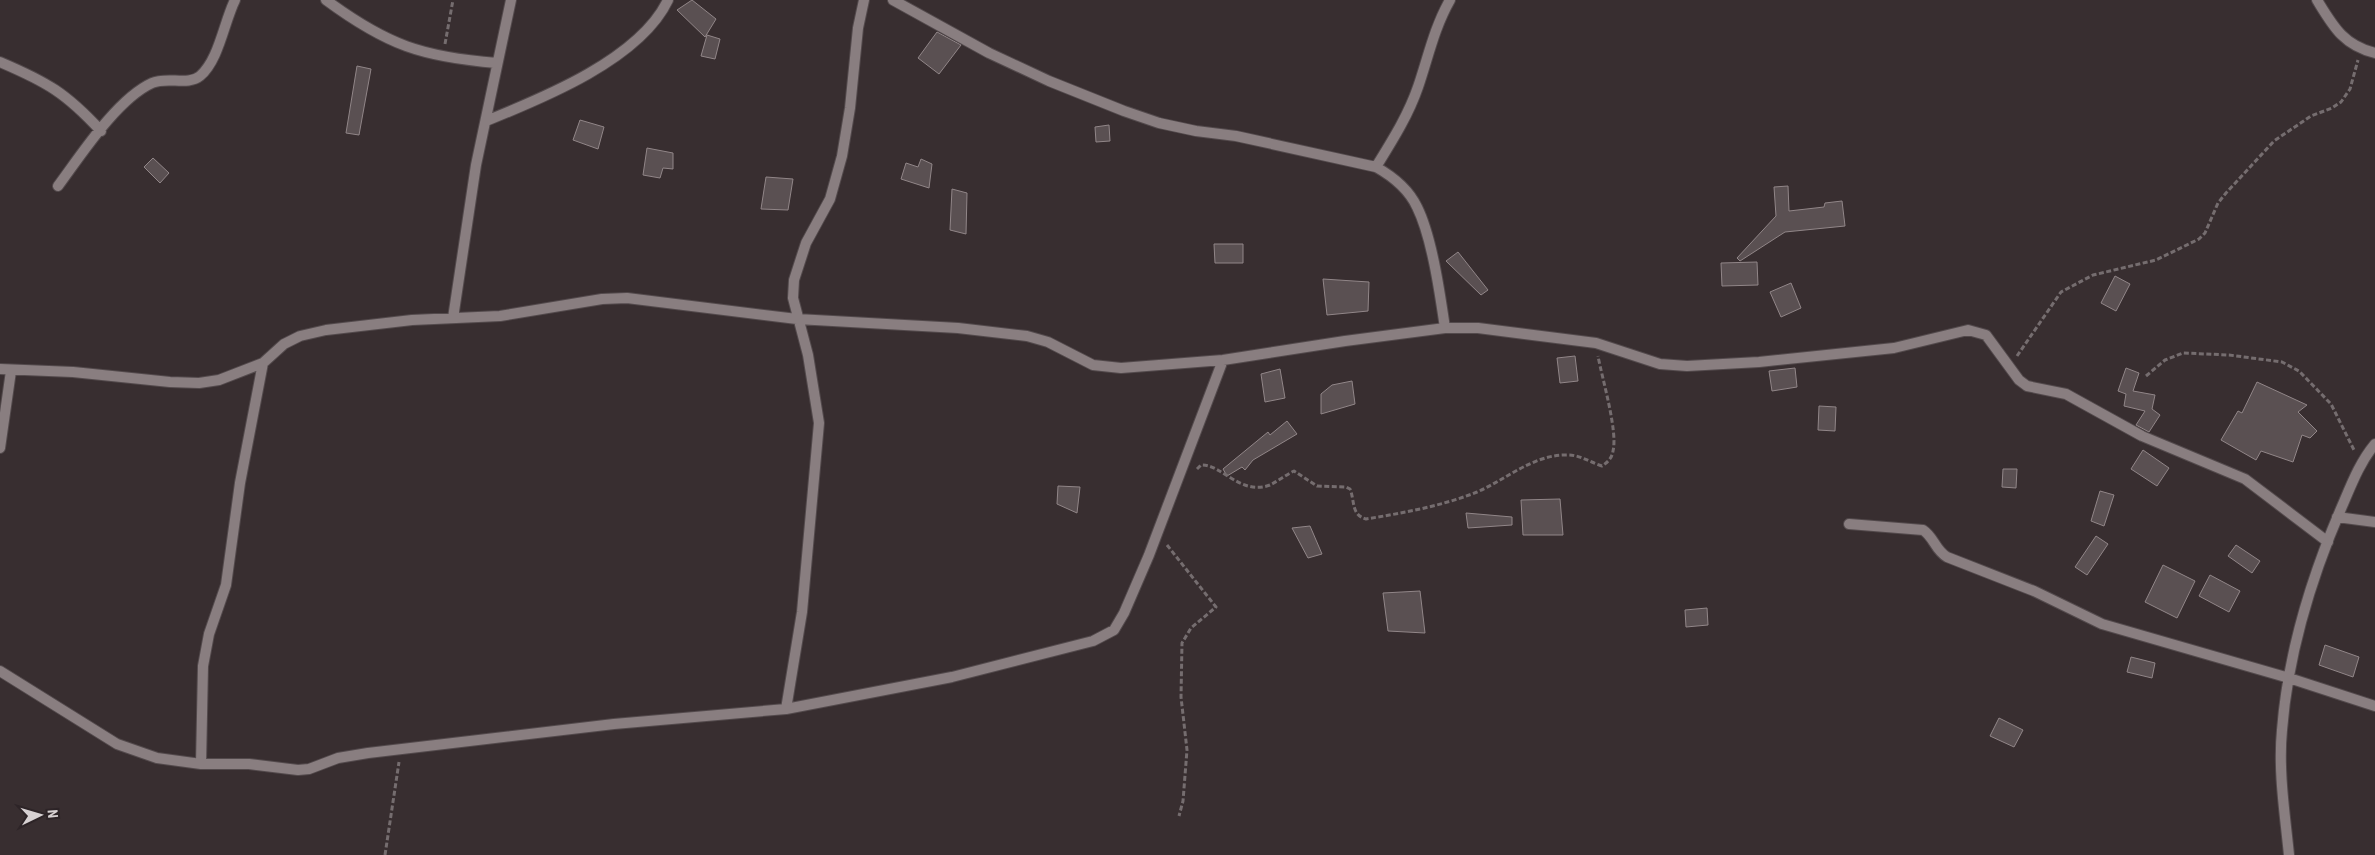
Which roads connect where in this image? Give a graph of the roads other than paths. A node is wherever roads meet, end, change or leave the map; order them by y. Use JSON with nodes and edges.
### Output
{"nodes":[{"id":1,"x":235,"y":0,"type":"edge"},
{"id":2,"x":326,"y":0,"type":"edge"},
{"id":3,"x":511,"y":0,"type":"edge"},
{"id":4,"x":668,"y":0,"type":"edge"},
{"id":5,"x":864,"y":0,"type":"edge"},
{"id":6,"x":893,"y":0,"type":"edge"},
{"id":7,"x":1450,"y":0,"type":"edge"},
{"id":8,"x":2317,"y":0,"type":"edge"},
{"id":9,"x":2375,"y":53,"type":"edge"},
{"id":10,"x":0,"y":62,"type":"edge"},
{"id":11,"x":497,"y":63,"type":"junction"},
{"id":12,"x":486,"y":120,"type":"junction"},
{"id":13,"x":100,"y":131,"type":"junction"},
{"id":14,"x":1376,"y":166,"type":"junction"},
{"id":15,"x":58,"y":186,"type":"dead end"},
{"id":16,"x":452,"y":318,"type":"junction"},
{"id":17,"x":797,"y":319,"type":"junction"},
{"id":18,"x":1445,"y":328,"type":"junction"},
{"id":19,"x":1223,"y":360,"type":"junction"},
{"id":20,"x":263,"y":363,"type":"junction"},
{"id":21,"x":5,"y":370,"type":"edge"},
{"id":22,"x":2375,"y":444,"type":"edge"},
{"id":23,"x":0,"y":448,"type":"edge"},
{"id":24,"x":2338,"y":517,"type":"junction"},
{"id":25,"x":2375,"y":522,"type":"edge"},
{"id":26,"x":1849,"y":524,"type":"dead end"},
{"id":27,"x":2328,"y":542,"type":"junction"},
{"id":28,"x":0,"y":671,"type":"edge"},
{"id":29,"x":2289,"y":678,"type":"junction"},
{"id":30,"x":2375,"y":706,"type":"edge"},
{"id":31,"x":786,"y":708,"type":"junction"},
{"id":32,"x":201,"y":764,"type":"junction"},
{"id":33,"x":2288,"y":855,"type":"edge"}],
"edges":[{"from":1,"to":13,"type":"street"},
{"from":2,"to":11,"type":"street"},
{"from":3,"to":11,"type":"street"},
{"from":4,"to":12,"type":"street"},
{"from":5,"to":17,"type":"street"},
{"from":6,"to":14,"type":"street"},
{"from":7,"to":14,"type":"street"},
{"from":8,"to":9,"type":"street"},
{"from":10,"to":13,"type":"street"},
{"from":11,"to":12,"type":"street"},
{"from":12,"to":16,"type":"street"},
{"from":13,"to":15,"type":"street"},
{"from":14,"to":18,"type":"street"},
{"from":16,"to":17,"type":"street"},
{"from":16,"to":20,"type":"street"},
{"from":17,"to":19,"type":"street"},
{"from":17,"to":31,"type":"street"},
{"from":18,"to":19,"type":"street"},
{"from":18,"to":27,"type":"street"},
{"from":19,"to":31,"type":"street"},
{"from":20,"to":21,"type":"street"},
{"from":20,"to":32,"type":"street"},
{"from":21,"to":23,"type":"street"},
{"from":22,"to":24,"type":"street"},
{"from":24,"to":25,"type":"street"},
{"from":24,"to":27,"type":"street"},
{"from":26,"to":29,"type":"street"},
{"from":27,"to":29,"type":"street"},
{"from":28,"to":32,"type":"street"},
{"from":29,"to":30,"type":"street"},
{"from":29,"to":33,"type":"street"},
{"from":31,"to":32,"type":"street"}]}
